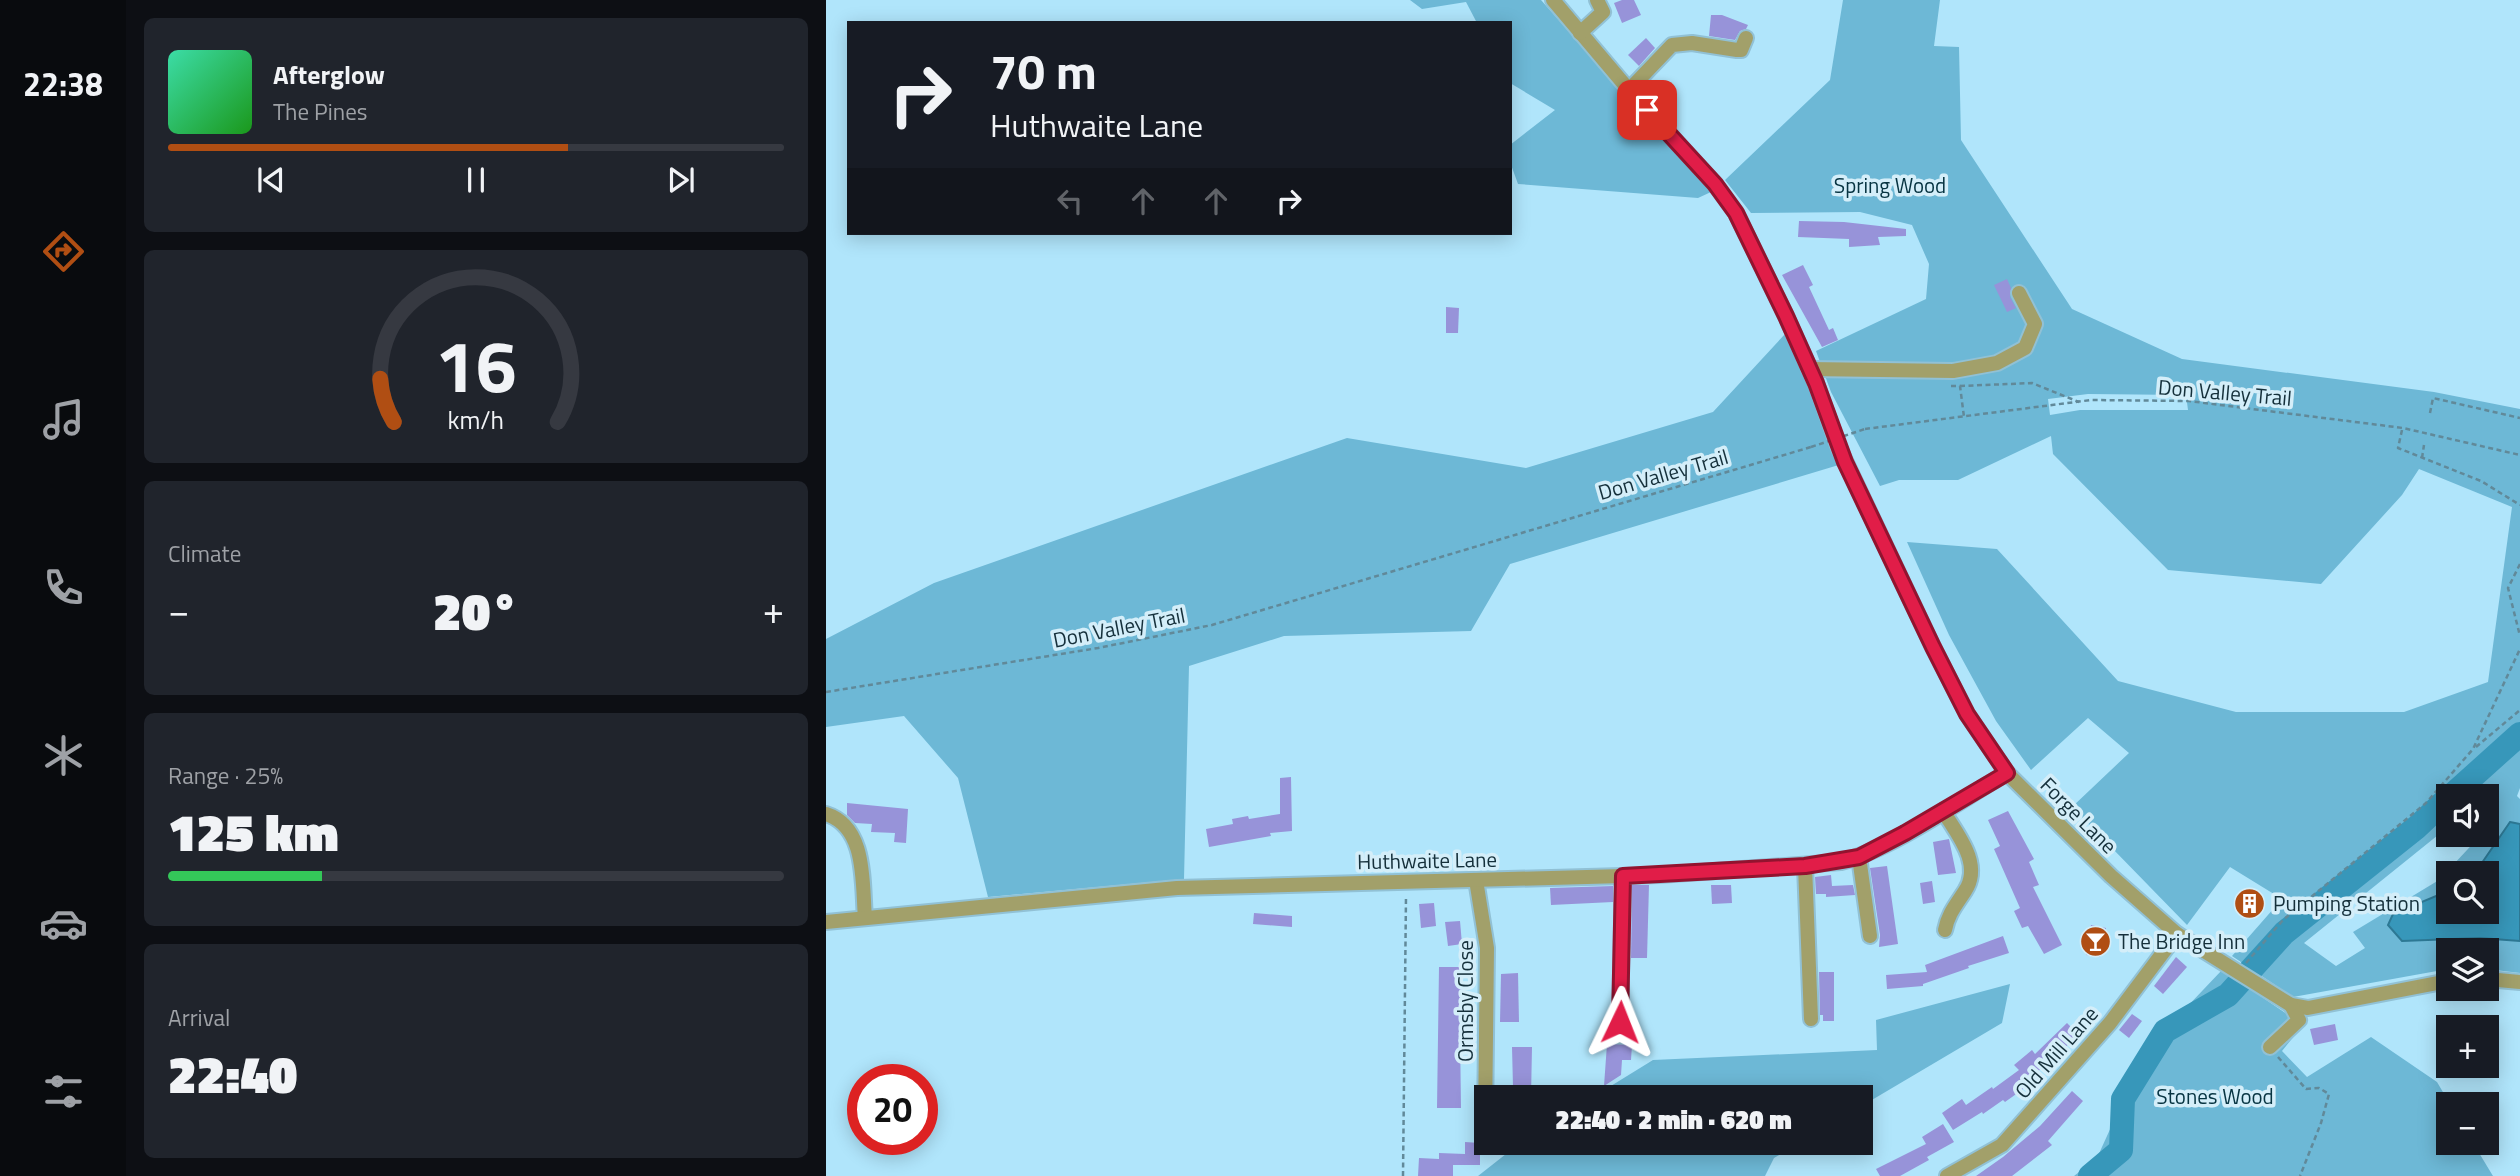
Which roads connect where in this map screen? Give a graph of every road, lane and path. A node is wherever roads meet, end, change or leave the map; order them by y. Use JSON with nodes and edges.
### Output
{"nodes":[{"id":1,"x":1553,"y":0,"type":"edge"},
{"id":2,"x":1600,"y":6,"type":"edge"},
{"id":3,"x":1609,"y":27,"type":"dead end"},
{"id":4,"x":1580,"y":33,"type":"junction"},
{"id":5,"x":1746,"y":38,"type":"dead end"},
{"id":6,"x":1629,"y":90,"type":"junction"},
{"id":7,"x":2019,"y":293,"type":"dead end"},
{"id":8,"x":1809,"y":369,"type":"junction"},
{"id":9,"x":1947,"y":386,"type":"dead end"},
{"id":10,"x":1960,"y":386,"type":"junction"},
{"id":11,"x":2079,"y":402,"type":"junction"},
{"id":12,"x":2430,"y":413,"type":"dead end"},
{"id":13,"x":1964,"y":416,"type":"junction"},
{"id":14,"x":2520,"y":418,"type":"edge"},
{"id":15,"x":2403,"y":428,"type":"junction"},
{"id":16,"x":2424,"y":445,"type":"dead end"},
{"id":17,"x":2520,"y":455,"type":"edge"},
{"id":18,"x":2422,"y":458,"type":"junction"},
{"id":19,"x":2520,"y":505,"type":"edge"},
{"id":20,"x":2520,"y":564,"type":"edge"},
{"id":21,"x":2520,"y":636,"type":"edge"},
{"id":22,"x":2520,"y":649,"type":"edge"},
{"id":23,"x":826,"y":692,"type":"edge"},
{"id":24,"x":2520,"y":710,"type":"edge"},
{"id":25,"x":2473,"y":749,"type":"junction"},
{"id":26,"x":2007,"y":773,"type":"junction"},
{"id":27,"x":1943,"y":811,"type":"junction"},
{"id":28,"x":826,"y":814,"type":"edge"},
{"id":29,"x":1859,"y":857,"type":"junction"},
{"id":30,"x":1805,"y":866,"type":"junction"},
{"id":31,"x":1623,"y":876,"type":"junction"},
{"id":32,"x":1476,"y":880,"type":"junction"},
{"id":33,"x":1406,"y":882,"type":"junction"},
{"id":34,"x":865,"y":918,"type":"junction"},
{"id":35,"x":826,"y":922,"type":"edge"},
{"id":36,"x":1944,"y":933,"type":"dead end"},
{"id":37,"x":2177,"y":934,"type":"junction"},
{"id":38,"x":1870,"y":936,"type":"dead end"},
{"id":39,"x":2226,"y":962,"type":"junction"},
{"id":40,"x":2499,"y":980,"type":"edge"},
{"id":41,"x":2520,"y":982,"type":"edge"},
{"id":42,"x":2436,"y":983,"type":"edge"},
{"id":43,"x":2291,"y":1005,"type":"junction"},
{"id":44,"x":1811,"y":1019,"type":"dead end"},
{"id":45,"x":1620,"y":1022,"type":"dead end"},
{"id":46,"x":2270,"y":1047,"type":"joint"},
{"id":47,"x":1485,"y":1085,"type":"edge"},
{"id":48,"x":1403,"y":1176,"type":"edge"},
{"id":49,"x":1947,"y":1176,"type":"edge"},
{"id":50,"x":2300,"y":1176,"type":"edge"}],
"edges":[{"from":1,"to":4,"type":"street","name":"Forge Lane"},
{"from":2,"to":3,"type":"street"},
{"from":2,"to":4,"type":"street"},
{"from":4,"to":6,"type":"street","name":"Forge Lane"},
{"from":5,"to":6,"type":"street"},
{"from":6,"to":8,"type":"street","name":"Forge Lane"},
{"from":7,"to":8,"type":"street"},
{"from":8,"to":26,"type":"street","name":"Forge Lane"},
{"from":9,"to":10,"type":"path"},
{"from":10,"to":11,"type":"path"},
{"from":10,"to":13,"type":"path"},
{"from":11,"to":13,"type":"path","name":"Don Valley Trail"},
{"from":11,"to":15,"type":"path","name":"Don Valley Trail"},
{"from":12,"to":14,"type":"path"},
{"from":13,"to":23,"type":"path","name":"Don Valley Trail","bridge":true},
{"from":15,"to":17,"type":"path","name":"Don Valley Trail"},
{"from":15,"to":18,"type":"path"},
{"from":16,"to":18,"type":"path"},
{"from":18,"to":19,"type":"path"},
{"from":20,"to":21,"type":"path"},
{"from":22,"to":25,"type":"path"},
{"from":24,"to":25,"type":"path"},
{"from":25,"to":39,"type":"path"},
{"from":26,"to":27,"type":"street","name":"Huthwaite Lane"},
{"from":26,"to":37,"type":"street","name":"Forge Lane"},
{"from":27,"to":29,"type":"street","name":"Huthwaite Lane"},
{"from":27,"to":36,"type":"street"},
{"from":28,"to":34,"type":"street"},
{"from":29,"to":30,"type":"street","name":"Huthwaite Lane"},
{"from":29,"to":38,"type":"street"},
{"from":30,"to":31,"type":"street","name":"Huthwaite Lane"},
{"from":30,"to":44,"type":"street"},
{"from":31,"to":32,"type":"street","name":"Huthwaite Lane"},
{"from":31,"to":45,"type":"street"},
{"from":32,"to":33,"type":"street","name":"Huthwaite Lane"},
{"from":32,"to":47,"type":"street","name":"Ormsby Close"},
{"from":33,"to":34,"type":"street","name":"Huthwaite Lane"},
{"from":33,"to":48,"type":"path"},
{"from":34,"to":35,"type":"street","name":"Huthwaite Lane"},
{"from":37,"to":39,"type":"street","name":"Forge Lane"},
{"from":37,"to":49,"type":"street","name":"Old Mill Lane"},
{"from":39,"to":43,"type":"street","name":"Forge Lane"},
{"from":40,"to":41,"type":"street"},
{"from":42,"to":43,"type":"street"},
{"from":43,"to":46,"type":"street"},
{"from":46,"to":50,"type":"path"}]}
